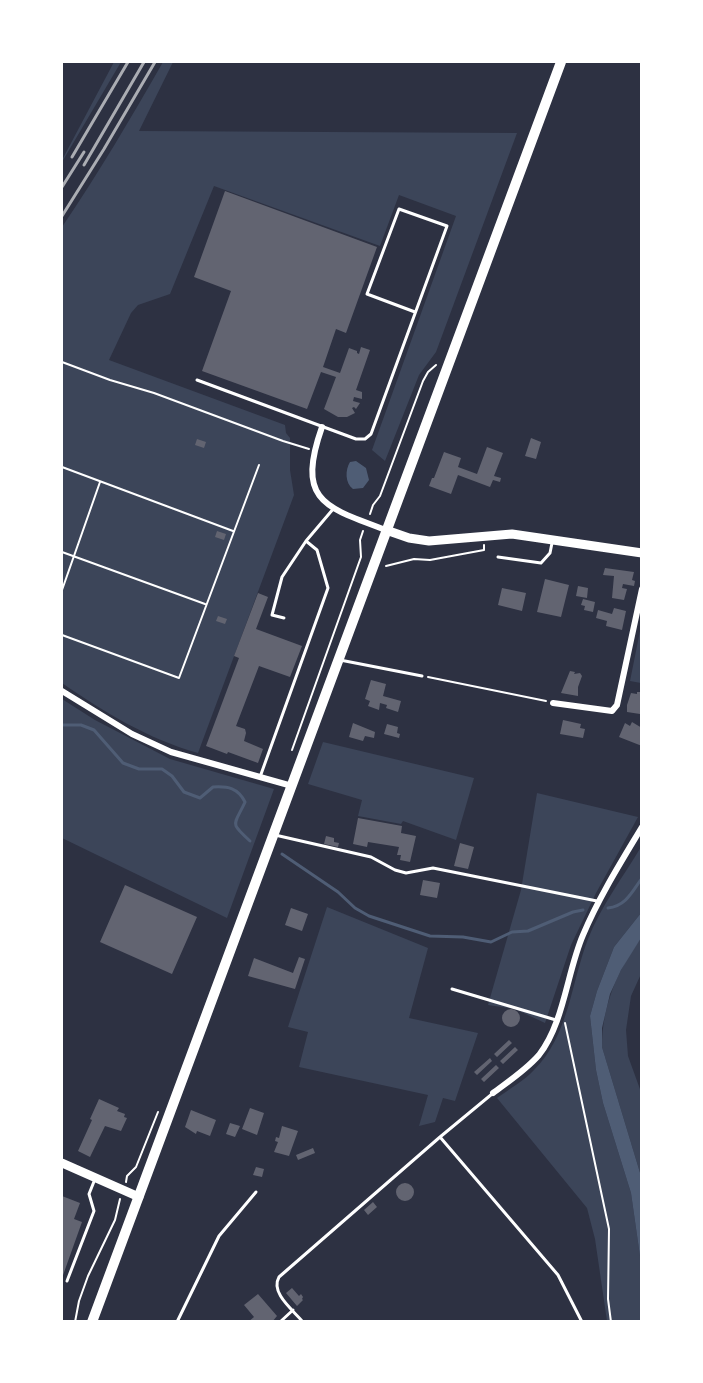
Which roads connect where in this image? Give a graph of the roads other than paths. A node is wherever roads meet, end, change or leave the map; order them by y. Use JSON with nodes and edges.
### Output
{"nodes":[{"id":1,"x":561,"y":62,"type":"edge"},
{"id":2,"x":415,"y":312,"type":"junction"},
{"id":3,"x":197,"y":380,"type":"dead end"},
{"id":4,"x":322,"y":427,"type":"junction"},
{"id":5,"x":334,"y":508,"type":"junction"},
{"id":6,"x":386,"y":530,"type":"junction"},
{"id":7,"x":552,"y":540,"type":"junction"},
{"id":8,"x":306,"y":541,"type":"junction"},
{"id":9,"x":642,"y":553,"type":"edge"},
{"id":10,"x":498,"y":557,"type":"dead end"},
{"id":11,"x":642,"y":589,"type":"edge"},
{"id":12,"x":284,"y":618,"type":"dead end"},
{"id":13,"x":338,"y":660,"type":"junction"},
{"id":14,"x":422,"y":676,"type":"road end"},
{"id":15,"x":62,"y":691,"type":"edge"},
{"id":16,"x":554,"y":703,"type":"road end"},
{"id":17,"x":260,"y":777,"type":"junction"},
{"id":18,"x":292,"y":786,"type":"junction"},
{"id":19,"x":642,"y":827,"type":"edge"},
{"id":20,"x":274,"y":834,"type":"junction"},
{"id":21,"x":599,"y":901,"type":"junction"},
{"id":22,"x":452,"y":989,"type":"dead end"},
{"id":23,"x":556,"y":1020,"type":"junction"},
{"id":24,"x":493,"y":1093,"type":"joint"},
{"id":25,"x":440,"y":1137,"type":"junction"},
{"id":26,"x":62,"y":1163,"type":"edge"},
{"id":27,"x":96,"y":1178,"type":"junction"},
{"id":28,"x":256,"y":1191,"type":"dead end"},
{"id":29,"x":139,"y":1197,"type":"junction"},
{"id":30,"x":67,"y":1281,"type":"dead end"},
{"id":31,"x":293,"y":1310,"type":"junction"},
{"id":32,"x":92,"y":1322,"type":"edge"},
{"id":33,"x":177,"y":1322,"type":"edge"},
{"id":34,"x":280,"y":1322,"type":"edge"},
{"id":35,"x":303,"y":1322,"type":"edge"},
{"id":36,"x":582,"y":1322,"type":"edge"}],
"edges":[{"from":1,"to":6,"type":"main road"},
{"from":2,"to":2,"type":"lane"},
{"from":2,"to":4,"type":"lane"},
{"from":3,"to":4,"type":"lane"},
{"from":4,"to":5,"type":"street"},
{"from":5,"to":6,"type":"street"},
{"from":5,"to":8,"type":"lane"},
{"from":6,"to":7,"type":"main road"},
{"from":6,"to":13,"type":"main road"},
{"from":7,"to":9,"type":"main road"},
{"from":7,"to":10,"type":"lane"},
{"from":8,"to":12,"type":"lane"},
{"from":8,"to":17,"type":"lane"},
{"from":11,"to":16,"type":"street"},
{"from":13,"to":14,"type":"lane"},
{"from":13,"to":18,"type":"main road"},
{"from":15,"to":17,"type":"street"},
{"from":17,"to":18,"type":"street"},
{"from":18,"to":20,"type":"main road"},
{"from":19,"to":21,"type":"street"},
{"from":20,"to":21,"type":"lane"},
{"from":20,"to":29,"type":"main road"},
{"from":21,"to":23,"type":"street"},
{"from":22,"to":23,"type":"lane"},
{"from":23,"to":24,"type":"street"},
{"from":24,"to":25,"type":"lane"},
{"from":25,"to":31,"type":"lane"},
{"from":25,"to":36,"type":"lane"},
{"from":26,"to":27,"type":"main road"},
{"from":27,"to":29,"type":"main road"},
{"from":27,"to":30,"type":"lane"},
{"from":28,"to":33,"type":"lane"},
{"from":29,"to":32,"type":"main road"},
{"from":31,"to":34,"type":"lane"},
{"from":31,"to":35,"type":"lane"}]}
